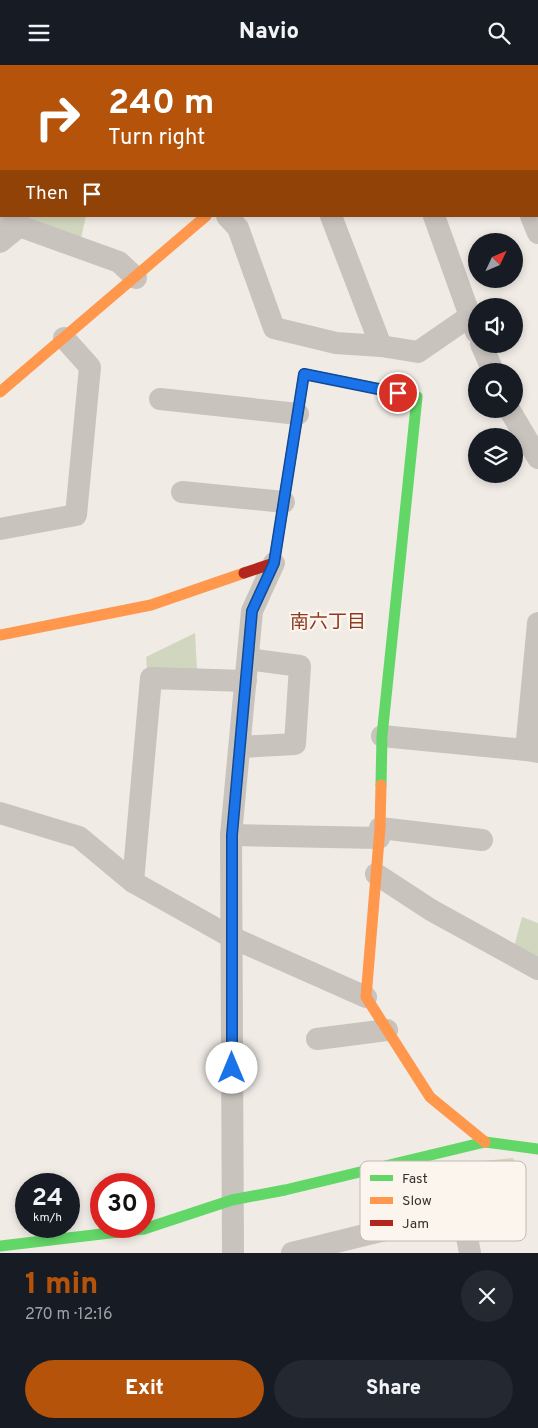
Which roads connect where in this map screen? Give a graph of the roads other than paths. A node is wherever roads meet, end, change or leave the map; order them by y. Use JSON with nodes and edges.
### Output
{"nodes":[{"id":1,"x":205,"y":217,"type":"edge"},
{"id":2,"x":331,"y":217,"type":"edge"},
{"id":3,"x":434,"y":217,"type":"edge"},
{"id":4,"x":531,"y":217,"type":"edge"},
{"id":5,"x":0,"y":219,"type":"edge"},
{"id":6,"x":240,"y":220,"type":"edge"},
{"id":7,"x":21,"y":225,"type":"junction"},
{"id":8,"x":538,"y":233,"type":"edge"},
{"id":9,"x":0,"y":242,"type":"edge"},
{"id":10,"x":136,"y":279,"type":"junction"},
{"id":11,"x":468,"y":310,"type":"edge"},
{"id":12,"x":468,"y":327,"type":"edge"},
{"id":13,"x":64,"y":338,"type":"junction"},
{"id":14,"x":380,"y":346,"type":"junction"},
{"id":15,"x":0,"y":392,"type":"edge"},
{"id":16,"x":160,"y":399,"type":"dead end"},
{"id":17,"x":298,"y":414,"type":"junction"},
{"id":18,"x":515,"y":418,"type":"edge"},
{"id":19,"x":538,"y":458,"type":"edge"},
{"id":20,"x":182,"y":491,"type":"dead end"},
{"id":21,"x":284,"y":502,"type":"junction"},
{"id":22,"x":0,"y":529,"type":"edge"},
{"id":23,"x":274,"y":563,"type":"junction"},
{"id":24,"x":538,"y":623,"type":"edge"},
{"id":25,"x":0,"y":635,"type":"edge"},
{"id":26,"x":247,"y":670,"type":"junction"},
{"id":27,"x":382,"y":736,"type":"junction"},
{"id":28,"x":240,"y":747,"type":"junction"},
{"id":29,"x":532,"y":751,"type":"edge"},
{"id":30,"x":0,"y":813,"type":"edge"},
{"id":31,"x":379,"y":833,"type":"junction"},
{"id":32,"x":232,"y":835,"type":"junction"},
{"id":33,"x":482,"y":840,"type":"dead end"},
{"id":34,"x":376,"y":874,"type":"junction"},
{"id":35,"x":134,"y":882,"type":"junction"},
{"id":36,"x":232,"y":937,"type":"junction"},
{"id":37,"x":538,"y":969,"type":"edge"},
{"id":38,"x":366,"y":997,"type":"junction"},
{"id":39,"x":387,"y":1031,"type":"junction"},
{"id":40,"x":317,"y":1039,"type":"dead end"},
{"id":41,"x":485,"y":1142,"type":"junction"},
{"id":42,"x":538,"y":1149,"type":"edge"},
{"id":43,"x":406,"y":1161,"type":"edge"},
{"id":44,"x":360,"y":1172,"type":"edge"},
{"id":45,"x":232,"y":1200,"type":"junction"},
{"id":46,"x":360,"y":1236,"type":"edge"},
{"id":47,"x":0,"y":1246,"type":"edge"},
{"id":48,"x":233,"y":1253,"type":"edge"},
{"id":49,"x":292,"y":1253,"type":"edge"}],
"edges":[{"from":1,"to":10,"type":"street"},
{"from":2,"to":14,"type":"street"},
{"from":3,"to":11,"type":"street"},
{"from":4,"to":8,"type":"street"},
{"from":5,"to":7,"type":"street"},
{"from":6,"to":14,"type":"street"},
{"from":7,"to":9,"type":"street"},
{"from":7,"to":10,"type":"street"},
{"from":10,"to":13,"type":"street"},
{"from":12,"to":14,"type":"street"},
{"from":13,"to":15,"type":"street"},
{"from":13,"to":22,"type":"street"},
{"from":16,"to":17,"type":"street"},
{"from":17,"to":21,"type":"street"},
{"from":17,"to":27,"type":"street"},
{"from":18,"to":19,"type":"street"},
{"from":20,"to":21,"type":"street"},
{"from":21,"to":23,"type":"street"},
{"from":23,"to":25,"type":"street"},
{"from":23,"to":26,"type":"street"},
{"from":24,"to":29,"type":"street"},
{"from":26,"to":28,"type":"street"},
{"from":26,"to":28,"type":"street"},
{"from":26,"to":35,"type":"street"},
{"from":27,"to":29,"type":"street"},
{"from":27,"to":31,"type":"street"},
{"from":28,"to":32,"type":"street"},
{"from":30,"to":35,"type":"street"},
{"from":31,"to":32,"type":"street"},
{"from":31,"to":33,"type":"street"},
{"from":31,"to":34,"type":"street"},
{"from":32,"to":36,"type":"street"},
{"from":34,"to":37,"type":"street"},
{"from":34,"to":38,"type":"street"},
{"from":35,"to":36,"type":"street"},
{"from":36,"to":38,"type":"street"},
{"from":36,"to":45,"type":"street"},
{"from":38,"to":39,"type":"street"},
{"from":39,"to":40,"type":"street"},
{"from":39,"to":41,"type":"street"},
{"from":41,"to":42,"type":"street"},
{"from":41,"to":43,"type":"street"},
{"from":44,"to":45,"type":"street"},
{"from":45,"to":47,"type":"street"},
{"from":45,"to":48,"type":"street"},
{"from":46,"to":49,"type":"street"}]}
